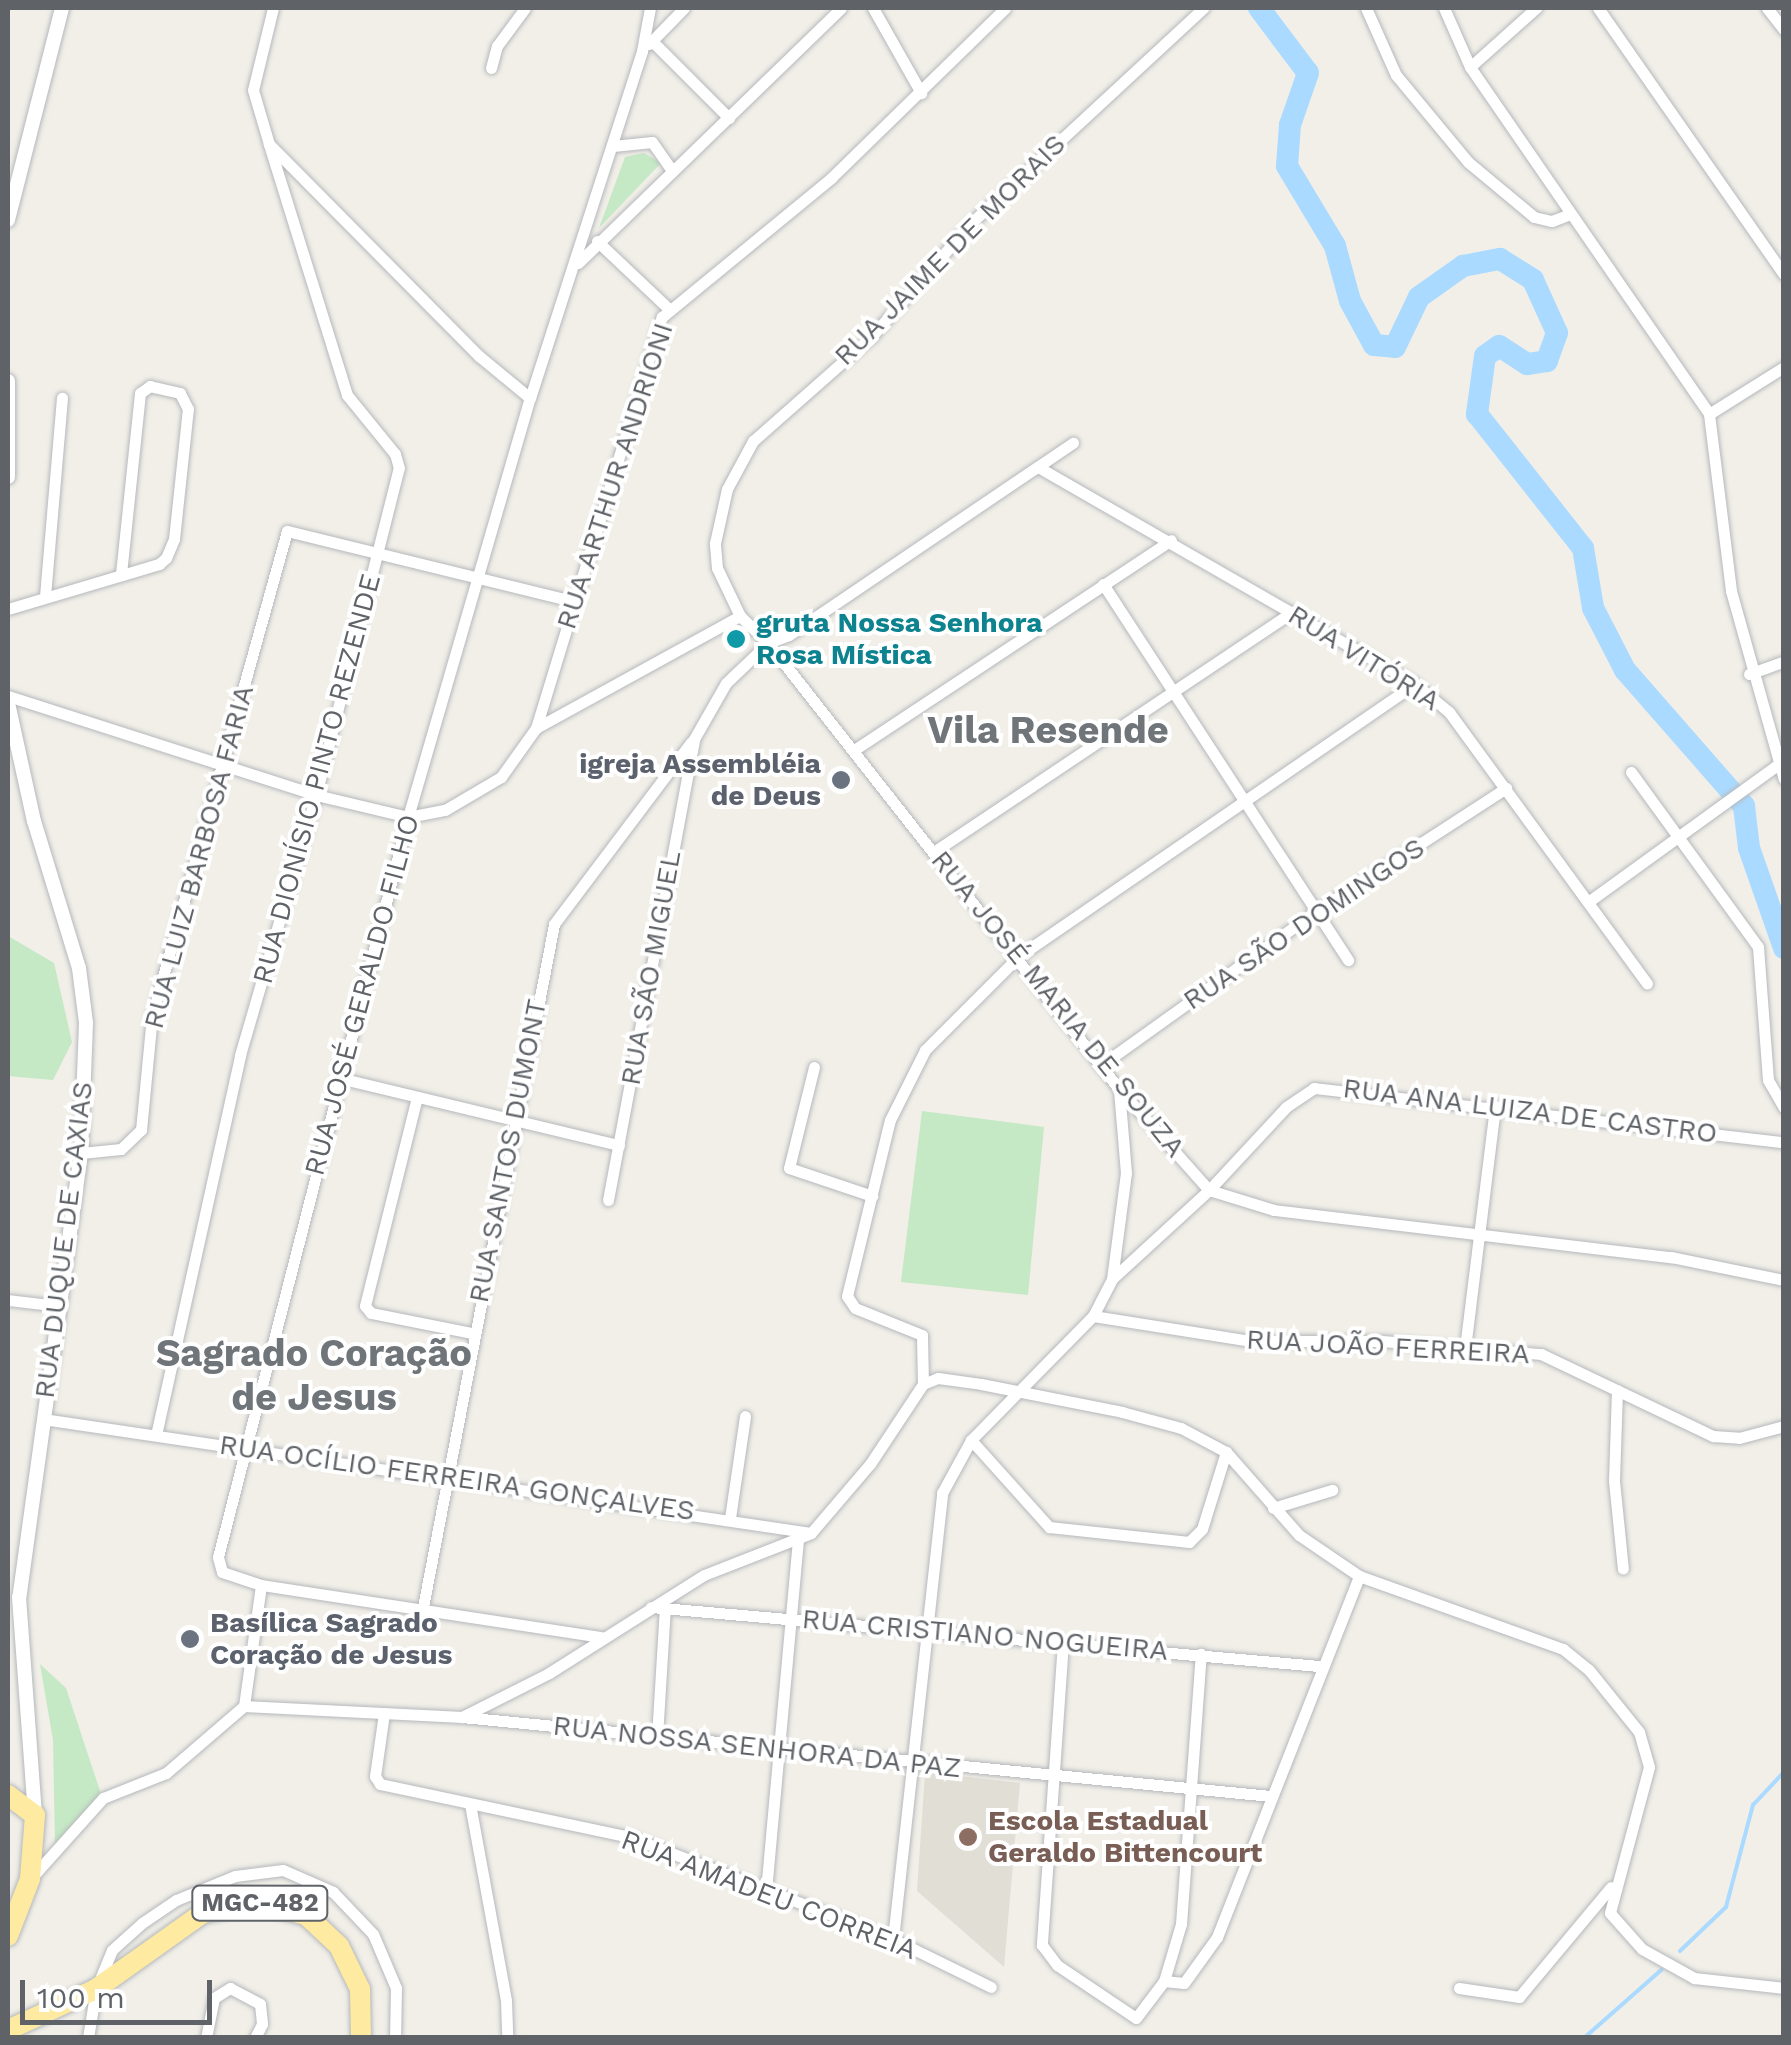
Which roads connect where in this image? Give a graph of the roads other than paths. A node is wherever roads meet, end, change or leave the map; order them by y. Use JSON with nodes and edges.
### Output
{"nodes":[{"id":1,"x":62,"y":8,"type":"edge"},
{"id":2,"x":273,"y":8,"type":"edge"},
{"id":3,"x":525,"y":8,"type":"edge"},
{"id":4,"x":650,"y":8,"type":"edge"},
{"id":5,"x":684,"y":8,"type":"edge"},
{"id":6,"x":841,"y":8,"type":"edge"},
{"id":7,"x":873,"y":8,"type":"edge"},
{"id":8,"x":1366,"y":8,"type":"edge"},
{"id":9,"x":1444,"y":8,"type":"edge"},
{"id":10,"x":1536,"y":8,"type":"edge"},
{"id":11,"x":1598,"y":8,"type":"edge"},
{"id":12,"x":1767,"y":8,"type":"edge"},
{"id":13,"x":1004,"y":9,"type":"edge"},
{"id":14,"x":1198,"y":9,"type":"edge"},
{"id":15,"x":1784,"y":30,"type":"edge"},
{"id":16,"x":652,"y":42,"type":"junction"},
{"id":17,"x":642,"y":52,"type":"junction"},
{"id":18,"x":1470,"y":67,"type":"junction"},
{"id":19,"x":490,"y":68,"type":"dead end"},
{"id":20,"x":922,"y":93,"type":"junction"},
{"id":21,"x":730,"y":118,"type":"junction"},
{"id":22,"x":269,"y":144,"type":"junction"},
{"id":23,"x":613,"y":146,"type":"junction"},
{"id":24,"x":672,"y":170,"type":"junction"},
{"id":25,"x":1570,"y":214,"type":"junction"},
{"id":26,"x":8,"y":220,"type":"edge"},
{"id":27,"x":597,"y":241,"type":"junction"},
{"id":28,"x":576,"y":266,"type":"junction"},
{"id":29,"x":1784,"y":274,"type":"edge"},
{"id":30,"x":668,"y":309,"type":"junction"},
{"id":31,"x":1784,"y":367,"type":"edge"},
{"id":32,"x":8,"y":381,"type":"edge"},
{"id":33,"x":62,"y":398,"type":"dead end"},
{"id":34,"x":530,"y":398,"type":"junction"},
{"id":35,"x":1709,"y":414,"type":"junction"},
{"id":36,"x":1073,"y":443,"type":"dead end"},
{"id":37,"x":9,"y":455,"type":"edge"},
{"id":38,"x":1038,"y":467,"type":"junction"},
{"id":39,"x":8,"y":477,"type":"edge"},
{"id":40,"x":1171,"y":540,"type":"junction"},
{"id":41,"x":380,"y":552,"type":"junction"},
{"id":42,"x":121,"y":573,"type":"junction"},
{"id":43,"x":482,"y":576,"type":"junction"},
{"id":44,"x":1104,"y":584,"type":"junction"},
{"id":45,"x":46,"y":596,"type":"junction"},
{"id":46,"x":573,"y":601,"type":"junction"},
{"id":47,"x":8,"y":609,"type":"edge"},
{"id":48,"x":1292,"y":612,"type":"junction"},
{"id":49,"x":740,"y":616,"type":"junction"},
{"id":50,"x":768,"y":643,"type":"junction"},
{"id":51,"x":1784,"y":662,"type":"edge"},
{"id":52,"x":1749,"y":674,"type":"junction"},
{"id":53,"x":1415,"y":684,"type":"junction"},
{"id":54,"x":1176,"y":692,"type":"junction"},
{"id":55,"x":8,"y":696,"type":"edge"},
{"id":56,"x":8,"y":703,"type":"edge"},
{"id":57,"x":536,"y":728,"type":"junction"},
{"id":58,"x":694,"y":739,"type":"junction"},
{"id":59,"x":854,"y":750,"type":"junction"},
{"id":60,"x":1780,"y":762,"type":"edge"},
{"id":61,"x":225,"y":766,"type":"junction"},
{"id":62,"x":1631,"y":772,"type":"dead end"},
{"id":63,"x":1784,"y":779,"type":"edge"},
{"id":64,"x":1506,"y":788,"type":"junction"},
{"id":65,"x":316,"y":795,"type":"junction"},
{"id":66,"x":1245,"y":806,"type":"junction"},
{"id":67,"x":408,"y":818,"type":"junction"},
{"id":68,"x":1678,"y":835,"type":"junction"},
{"id":69,"x":935,"y":851,"type":"junction"},
{"id":70,"x":1588,"y":902,"type":"junction"},
{"id":71,"x":1315,"y":912,"type":"junction"},
{"id":72,"x":1019,"y":956,"type":"junction"},
{"id":73,"x":1348,"y":960,"type":"dead end"},
{"id":74,"x":1647,"y":984,"type":"dead end"},
{"id":75,"x":1104,"y":1063,"type":"junction"},
{"id":76,"x":814,"y":1068,"type":"dead end"},
{"id":77,"x":339,"y":1078,"type":"junction"},
{"id":78,"x":1119,"y":1090,"type":"junction"},
{"id":79,"x":418,"y":1097,"type":"junction"},
{"id":80,"x":1495,"y":1106,"type":"junction"},
{"id":81,"x":1784,"y":1108,"type":"edge"},
{"id":82,"x":512,"y":1120,"type":"junction"},
{"id":83,"x":1784,"y":1142,"type":"edge"},
{"id":84,"x":619,"y":1145,"type":"junction"},
{"id":85,"x":80,"y":1153,"type":"junction"},
{"id":86,"x":1209,"y":1190,"type":"junction"},
{"id":87,"x":872,"y":1196,"type":"junction"},
{"id":88,"x":608,"y":1200,"type":"dead end"},
{"id":89,"x":1477,"y":1236,"type":"junction"},
{"id":90,"x":1112,"y":1279,"type":"junction"},
{"id":91,"x":1784,"y":1280,"type":"edge"},
{"id":92,"x":8,"y":1300,"type":"edge"},
{"id":93,"x":58,"y":1306,"type":"junction"},
{"id":94,"x":1093,"y":1316,"type":"junction"},
{"id":95,"x":472,"y":1333,"type":"junction"},
{"id":96,"x":1465,"y":1348,"type":"junction"},
{"id":97,"x":922,"y":1384,"type":"junction"},
{"id":98,"x":1618,"y":1390,"type":"junction"},
{"id":99,"x":1024,"y":1392,"type":"junction"},
{"id":100,"x":745,"y":1416,"type":"dead end"},
{"id":101,"x":43,"y":1419,"type":"junction"},
{"id":102,"x":1784,"y":1426,"type":"edge"},
{"id":103,"x":156,"y":1435,"type":"junction"},
{"id":104,"x":971,"y":1440,"type":"junction"},
{"id":105,"x":246,"y":1447,"type":"junction"},
{"id":106,"x":1226,"y":1452,"type":"junction"},
{"id":107,"x":444,"y":1478,"type":"junction"},
{"id":108,"x":1332,"y":1490,"type":"dead end"},
{"id":109,"x":1273,"y":1508,"type":"junction"},
{"id":110,"x":730,"y":1518,"type":"junction"},
{"id":111,"x":811,"y":1533,"type":"junction"},
{"id":112,"x":798,"y":1540,"type":"junction"},
{"id":113,"x":1623,"y":1568,"type":"dead end"},
{"id":114,"x":1358,"y":1576,"type":"junction"},
{"id":115,"x":262,"y":1585,"type":"junction"},
{"id":116,"x":13,"y":1596,"type":"edge"},
{"id":117,"x":423,"y":1607,"type":"junction"},
{"id":118,"x":651,"y":1607,"type":"junction"},
{"id":119,"x":666,"y":1608,"type":"junction"},
{"id":120,"x":793,"y":1618,"type":"junction"},
{"id":121,"x":928,"y":1634,"type":"junction"},
{"id":122,"x":601,"y":1637,"type":"junction"},
{"id":123,"x":1064,"y":1642,"type":"junction"},
{"id":124,"x":1201,"y":1654,"type":"junction"},
{"id":125,"x":1318,"y":1666,"type":"junction"},
{"id":126,"x":244,"y":1706,"type":"junction"},
{"id":127,"x":384,"y":1713,"type":"junction"},
{"id":128,"x":462,"y":1717,"type":"junction"},
{"id":129,"x":658,"y":1736,"type":"junction"},
{"id":130,"x":781,"y":1748,"type":"junction"},
{"id":131,"x":915,"y":1762,"type":"junction"},
{"id":132,"x":1052,"y":1777,"type":"junction"},
{"id":133,"x":34,"y":1784,"type":"junction"},
{"id":134,"x":1194,"y":1789,"type":"junction"},
{"id":135,"x":10,"y":1796,"type":"edge"},
{"id":136,"x":1270,"y":1796,"type":"junction"},
{"id":137,"x":470,"y":1804,"type":"junction"},
{"id":138,"x":35,"y":1815,"type":"junction"},
{"id":139,"x":30,"y":1879,"type":"junction"},
{"id":140,"x":1612,"y":1886,"type":"junction"},
{"id":141,"x":766,"y":1891,"type":"junction"},
{"id":142,"x":8,"y":1936,"type":"edge"},
{"id":143,"x":893,"y":1939,"type":"junction"},
{"id":144,"x":1164,"y":1981,"type":"junction"},
{"id":145,"x":990,"y":1987,"type":"dead end"},
{"id":146,"x":96,"y":1988,"type":"junction"},
{"id":147,"x":1459,"y":1988,"type":"dead end"},
{"id":148,"x":1784,"y":1988,"type":"edge"},
{"id":149,"x":8,"y":2030,"type":"edge"},
{"id":150,"x":88,"y":2038,"type":"edge"},
{"id":151,"x":206,"y":2038,"type":"edge"},
{"id":152,"x":256,"y":2038,"type":"edge"},
{"id":153,"x":361,"y":2038,"type":"edge"},
{"id":154,"x":395,"y":2038,"type":"edge"},
{"id":155,"x":507,"y":2038,"type":"edge"}],
"edges":[{"from":1,"to":26,"type":"street"},
{"from":2,"to":22,"type":"street","name":"RUA DIONÍSIO PINTO REZENDE"},
{"from":3,"to":19,"type":"street"},
{"from":4,"to":17,"type":"street","name":"RUA JOSÉ GERALDO FILHO"},
{"from":5,"to":16,"type":"street"},
{"from":6,"to":21,"type":"street"},
{"from":7,"to":20,"type":"street"},
{"from":8,"to":25,"type":"street"},
{"from":9,"to":18,"type":"street"},
{"from":10,"to":18,"type":"street"},
{"from":11,"to":29,"type":"street"},
{"from":12,"to":15,"type":"street"},
{"from":13,"to":20,"type":"street","name":"RUA ARTHUR ANDRIONI"},
{"from":14,"to":49,"type":"street","name":"RUA JAIME DE MORAIS"},
{"from":16,"to":17,"type":"street"},
{"from":16,"to":21,"type":"street"},
{"from":17,"to":23,"type":"street","name":"RUA JOSÉ GERALDO FILHO"},
{"from":18,"to":25,"type":"street"},
{"from":20,"to":30,"type":"street","name":"RUA ARTHUR ANDRIONI"},
{"from":21,"to":24,"type":"street"},
{"from":22,"to":34,"type":"street"},
{"from":22,"to":41,"type":"street","name":"RUA DIONÍSIO PINTO REZENDE"},
{"from":23,"to":24,"type":"street"},
{"from":23,"to":28,"type":"street","name":"RUA JOSÉ GERALDO FILHO"},
{"from":24,"to":27,"type":"street"},
{"from":25,"to":35,"type":"street"},
{"from":27,"to":28,"type":"street"},
{"from":27,"to":30,"type":"street"},
{"from":28,"to":34,"type":"street","name":"RUA JOSÉ GERALDO FILHO"},
{"from":30,"to":46,"type":"street","name":"RUA ARTHUR ANDRIONI"},
{"from":31,"to":35,"type":"street"},
{"from":32,"to":37,"type":"street"},
{"from":33,"to":45,"type":"street"},
{"from":34,"to":43,"type":"street","name":"RUA JOSÉ GERALDO FILHO"},
{"from":35,"to":52,"type":"street"},
{"from":36,"to":38,"type":"street","name":"RUA SÃO MIGUEL"},
{"from":37,"to":39,"type":"street"},
{"from":38,"to":40,"type":"street","name":"RUA VITÓRIA"},
{"from":38,"to":50,"type":"street","name":"RUA SÃO MIGUEL"},
{"from":40,"to":44,"type":"street"},
{"from":40,"to":48,"type":"street","name":"RUA VITÓRIA"},
{"from":41,"to":43,"type":"street"},
{"from":41,"to":61,"type":"street","name":"RUA LUIZ BARBOSA FARIA"},
{"from":41,"to":65,"type":"street","name":"RUA DIONÍSIO PINTO REZENDE"},
{"from":42,"to":42,"type":"street"},
{"from":42,"to":45,"type":"street"},
{"from":43,"to":46,"type":"street"},
{"from":43,"to":67,"type":"street","name":"RUA JOSÉ GERALDO FILHO"},
{"from":44,"to":54,"type":"street"},
{"from":44,"to":59,"type":"street"},
{"from":45,"to":47,"type":"street"},
{"from":46,"to":57,"type":"street","name":"RUA ARTHUR ANDRIONI"},
{"from":48,"to":53,"type":"street","name":"RUA VITÓRIA"},
{"from":48,"to":54,"type":"street"},
{"from":49,"to":50,"type":"street","name":"RUA JOSÉ MARIA DE SOUZA"},
{"from":49,"to":57,"type":"street"},
{"from":50,"to":58,"type":"street","name":"RUA SÃO MIGUEL"},
{"from":50,"to":59,"type":"street","name":"RUA JOSÉ MARIA DE SOUZA"},
{"from":51,"to":52,"type":"street"},
{"from":52,"to":60,"type":"street"},
{"from":53,"to":64,"type":"street","name":"RUA VITÓRIA"},
{"from":53,"to":66,"type":"street"},
{"from":54,"to":66,"type":"street"},
{"from":54,"to":69,"type":"street"},
{"from":55,"to":61,"type":"street"},
{"from":56,"to":85,"type":"street","name":"RUA DUQUE DE CAXIAS"},
{"from":57,"to":67,"type":"street"},
{"from":58,"to":82,"type":"street","name":"RUA SANTOS DUMONT"},
{"from":58,"to":84,"type":"street","name":"RUA SÃO MIGUEL"},
{"from":59,"to":69,"type":"street","name":"RUA JOSÉ MARIA DE SOUZA"},
{"from":60,"to":63,"type":"street"},
{"from":60,"to":68,"type":"street"},
{"from":61,"to":65,"type":"street"},
{"from":61,"to":85,"type":"street","name":"RUA LUIZ BARBOSA FARIA"},
{"from":62,"to":68,"type":"street"},
{"from":64,"to":70,"type":"street","name":"RUA VITÓRIA"},
{"from":64,"to":71,"type":"street","name":"RUA SÃO DOMINGOS"},
{"from":65,"to":67,"type":"street"},
{"from":65,"to":103,"type":"street","name":"RUA DIONÍSIO PINTO REZENDE"},
{"from":66,"to":71,"type":"street"},
{"from":66,"to":72,"type":"street"},
{"from":67,"to":77,"type":"street","name":"RUA JOSÉ GERALDO FILHO"},
{"from":68,"to":70,"type":"street"},
{"from":68,"to":81,"type":"street"},
{"from":69,"to":72,"type":"street","name":"RUA JOSÉ MARIA DE SOUZA"},
{"from":70,"to":74,"type":"street","name":"RUA VITÓRIA"},
{"from":71,"to":73,"type":"street"},
{"from":71,"to":75,"type":"street","name":"RUA SÃO DOMINGOS"},
{"from":72,"to":75,"type":"street","name":"RUA JOSÉ MARIA DE SOUZA"},
{"from":72,"to":87,"type":"street"},
{"from":75,"to":78,"type":"street","name":"RUA JOSÉ MARIA DE SOUZA"},
{"from":76,"to":87,"type":"street"},
{"from":77,"to":79,"type":"street"},
{"from":77,"to":105,"type":"street","name":"RUA JOSÉ GERALDO FILHO"},
{"from":78,"to":86,"type":"street","name":"RUA JOSÉ MARIA DE SOUZA"},
{"from":78,"to":90,"type":"street"},
{"from":79,"to":82,"type":"street"},
{"from":79,"to":95,"type":"street"},
{"from":80,"to":83,"type":"street","name":"RUA ANA LUIZA DE CASTRO"},
{"from":80,"to":86,"type":"street","name":"RUA ANA LUIZA DE CASTRO"},
{"from":80,"to":89,"type":"street"},
{"from":82,"to":84,"type":"street"},
{"from":82,"to":95,"type":"street","name":"RUA SANTOS DUMONT"},
{"from":84,"to":88,"type":"street","name":"RUA SÃO MIGUEL"},
{"from":85,"to":93,"type":"street","name":"RUA DUQUE DE CAXIAS"},
{"from":86,"to":89,"type":"street"},
{"from":86,"to":90,"type":"street","name":"RUA ANA LUIZA DE CASTRO"},
{"from":87,"to":97,"type":"street"},
{"from":89,"to":91,"type":"street"},
{"from":89,"to":96,"type":"street"},
{"from":90,"to":94,"type":"street"},
{"from":92,"to":93,"type":"street"},
{"from":93,"to":101,"type":"street","name":"RUA DUQUE DE CAXIAS"},
{"from":94,"to":96,"type":"street","name":"RUA JOÃO FERREIRA"},
{"from":94,"to":99,"type":"street"},
{"from":95,"to":107,"type":"street","name":"RUA SANTOS DUMONT"},
{"from":96,"to":98,"type":"street","name":"RUA JOÃO FERREIRA"},
{"from":97,"to":99,"type":"street"},
{"from":97,"to":111,"type":"street"},
{"from":98,"to":102,"type":"street","name":"RUA JOÃO FERREIRA"},
{"from":98,"to":113,"type":"street"},
{"from":99,"to":104,"type":"street"},
{"from":99,"to":106,"type":"street"},
{"from":100,"to":110,"type":"street"},
{"from":101,"to":103,"type":"street","name":"RUA OCÍLIO FERREIRA GONÇALVES"},
{"from":101,"to":116,"type":"street","name":"RUA DUQUE DE CAXIAS"},
{"from":103,"to":105,"type":"street","name":"RUA OCÍLIO FERREIRA GONÇALVES"},
{"from":104,"to":106,"type":"street"},
{"from":104,"to":121,"type":"street"},
{"from":105,"to":107,"type":"street","name":"RUA OCÍLIO FERREIRA GONÇALVES"},
{"from":105,"to":115,"type":"street","name":"RUA JOSÉ GERALDO FILHO"},
{"from":106,"to":109,"type":"street"},
{"from":107,"to":110,"type":"street","name":"RUA OCÍLIO FERREIRA GONÇALVES"},
{"from":107,"to":117,"type":"street","name":"RUA SANTOS DUMONT"},
{"from":108,"to":109,"type":"street"},
{"from":109,"to":114,"type":"street"},
{"from":110,"to":111,"type":"street","name":"RUA OCÍLIO FERREIRA GONÇALVES"},
{"from":111,"to":112,"type":"street"},
{"from":112,"to":118,"type":"street"},
{"from":112,"to":120,"type":"street"},
{"from":114,"to":125,"type":"street"},
{"from":114,"to":140,"type":"street"},
{"from":115,"to":117,"type":"street"},
{"from":115,"to":126,"type":"street"},
{"from":116,"to":133,"type":"street","name":"RUA DUQUE DE CAXIAS"},
{"from":117,"to":122,"type":"street"},
{"from":118,"to":119,"type":"street","name":"RUA CRISTIANO NOGUEIRA"},
{"from":118,"to":122,"type":"street"},
{"from":119,"to":120,"type":"street","name":"RUA CRISTIANO NOGUEIRA"},
{"from":119,"to":129,"type":"street"},
{"from":120,"to":121,"type":"street","name":"RUA CRISTIANO NOGUEIRA"},
{"from":120,"to":130,"type":"street"},
{"from":121,"to":123,"type":"street","name":"RUA CRISTIANO NOGUEIRA"},
{"from":121,"to":131,"type":"street"},
{"from":122,"to":128,"type":"street"},
{"from":123,"to":124,"type":"street","name":"RUA CRISTIANO NOGUEIRA"},
{"from":123,"to":132,"type":"street"},
{"from":124,"to":125,"type":"street","name":"RUA CRISTIANO NOGUEIRA"},
{"from":124,"to":134,"type":"street"},
{"from":125,"to":136,"type":"street"},
{"from":126,"to":127,"type":"street","name":"RUA NOSSA SENHORA DA PAZ"},
{"from":126,"to":139,"type":"street"},
{"from":127,"to":128,"type":"street","name":"RUA NOSSA SENHORA DA PAZ"},
{"from":127,"to":137,"type":"street","name":"RUA AMADEU CORREIA"},
{"from":128,"to":129,"type":"street","name":"RUA NOSSA SENHORA DA PAZ"},
{"from":129,"to":130,"type":"street","name":"RUA NOSSA SENHORA DA PAZ"},
{"from":130,"to":131,"type":"street","name":"RUA NOSSA SENHORA DA PAZ"},
{"from":130,"to":141,"type":"street"},
{"from":131,"to":132,"type":"street","name":"RUA NOSSA SENHORA DA PAZ"},
{"from":131,"to":143,"type":"street"},
{"from":132,"to":134,"type":"street","name":"RUA NOSSA SENHORA DA PAZ"},
{"from":132,"to":144,"type":"street"},
{"from":133,"to":135,"type":"street"},
{"from":133,"to":138,"type":"street","name":"RUA DUQUE DE CAXIAS"},
{"from":134,"to":136,"type":"street","name":"RUA NOSSA SENHORA DA PAZ"},
{"from":134,"to":144,"type":"street"},
{"from":135,"to":138,"type":"highway"},
{"from":136,"to":144,"type":"street"},
{"from":137,"to":141,"type":"street","name":"RUA AMADEU CORREIA"},
{"from":137,"to":155,"type":"street"},
{"from":138,"to":139,"type":"highway","name":"RUA DUQUE DE CAXIAS"},
{"from":139,"to":142,"type":"highway","name":"RUA DUQUE DE CAXIAS"},
{"from":140,"to":147,"type":"street"},
{"from":140,"to":148,"type":"street"},
{"from":141,"to":143,"type":"street","name":"RUA AMADEU CORREIA"},
{"from":143,"to":145,"type":"street","name":"RUA AMADEU CORREIA"},
{"from":146,"to":149,"type":"highway","number":"MGC-482"},
{"from":146,"to":150,"type":"street"},
{"from":146,"to":153,"type":"highway","number":"MGC-482"},
{"from":146,"to":154,"type":"street"},
{"from":151,"to":152,"type":"street"}]}
